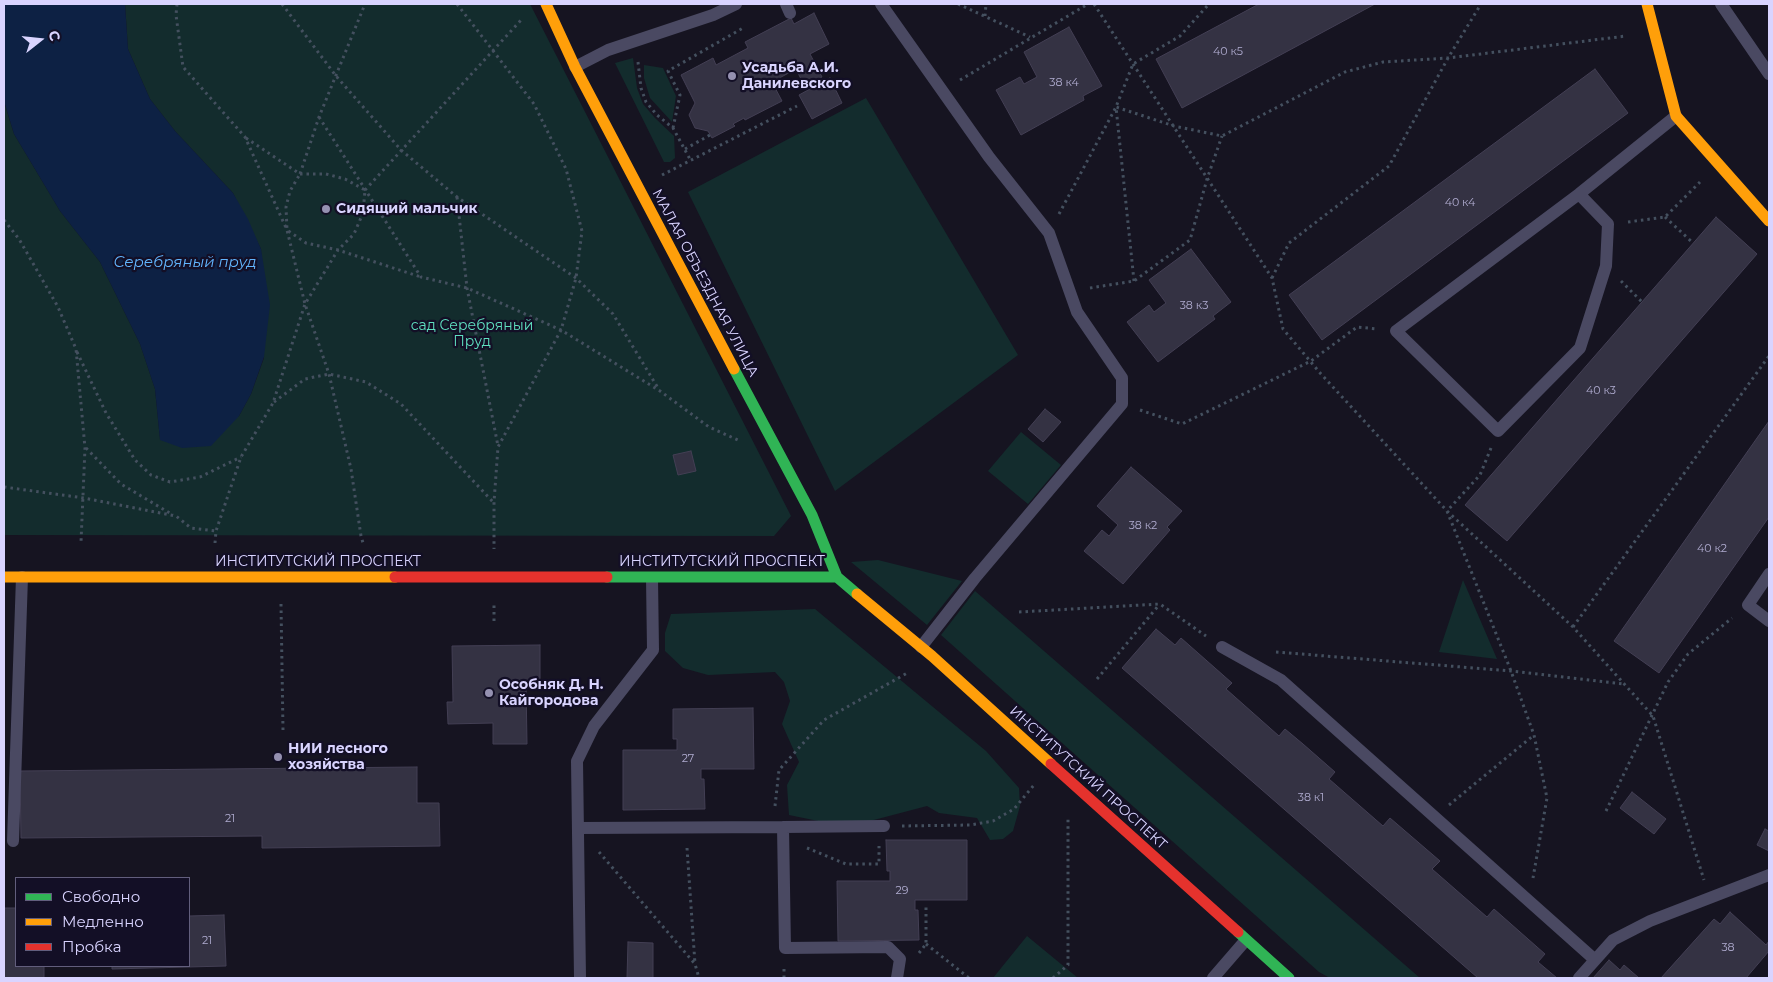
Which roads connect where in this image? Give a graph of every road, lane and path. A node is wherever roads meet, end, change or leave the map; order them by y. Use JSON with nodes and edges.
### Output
{"nodes":[{"id":1,"x":178,"y":4,"type":"edge"},
{"id":2,"x":282,"y":4,"type":"edge"},
{"id":3,"x":365,"y":4,"type":"edge"},
{"id":4,"x":457,"y":4,"type":"edge"},
{"id":5,"x":546,"y":4,"type":"edge"},
{"id":6,"x":736,"y":4,"type":"edge"},
{"id":7,"x":881,"y":4,"type":"edge"},
{"id":8,"x":958,"y":4,"type":"edge"},
{"id":9,"x":986,"y":4,"type":"edge"},
{"id":10,"x":1088,"y":4,"type":"edge"},
{"id":11,"x":1094,"y":4,"type":"edge"},
{"id":12,"x":1210,"y":4,"type":"edge"},
{"id":13,"x":1481,"y":4,"type":"edge"},
{"id":14,"x":1648,"y":4,"type":"edge"},
{"id":15,"x":1721,"y":4,"type":"edge"},
{"id":16,"x":526,"y":15,"type":"dead end"},
{"id":17,"x":985,"y":16,"type":"junction"},
{"id":18,"x":743,"y":28,"type":"dead end"},
{"id":19,"x":1655,"y":33,"type":"junction"},
{"id":20,"x":1030,"y":37,"type":"junction"},
{"id":21,"x":632,"y":42,"type":"junction"},
{"id":22,"x":494,"y":51,"type":"junction"},
{"id":23,"x":1448,"y":58,"type":"junction"},
{"id":24,"x":1133,"y":64,"type":"junction"},
{"id":25,"x":575,"y":66,"type":"junction"},
{"id":26,"x":1769,"y":74,"type":"edge"},
{"id":27,"x":336,"y":76,"type":"junction"},
{"id":28,"x":942,"y":90,"type":"junction"},
{"id":29,"x":797,"y":106,"type":"dead end"},
{"id":30,"x":1116,"y":108,"type":"junction"},
{"id":31,"x":1676,"y":116,"type":"junction"},
{"id":32,"x":318,"y":117,"type":"junction"},
{"id":33,"x":1174,"y":126,"type":"junction"},
{"id":34,"x":672,"y":128,"type":"junction"},
{"id":35,"x":710,"y":135,"type":"dead end"},
{"id":36,"x":1222,"y":136,"type":"junction"},
{"id":37,"x":245,"y":137,"type":"junction"},
{"id":38,"x":402,"y":150,"type":"junction"},
{"id":39,"x":684,"y":150,"type":"junction"},
{"id":40,"x":1718,"y":164,"type":"junction"},
{"id":41,"x":300,"y":174,"type":"junction"},
{"id":42,"x":1206,"y":179,"type":"junction"},
{"id":43,"x":365,"y":190,"type":"junction"},
{"id":44,"x":1580,"y":194,"type":"junction"},
{"id":45,"x":457,"y":197,"type":"junction"},
{"id":46,"x":1665,"y":217,"type":"junction"},
{"id":47,"x":4,"y":220,"type":"edge"},
{"id":48,"x":1769,"y":222,"type":"edge"},
{"id":49,"x":1608,"y":224,"type":"junction"},
{"id":50,"x":287,"y":230,"type":"junction"},
{"id":51,"x":1049,"y":233,"type":"junction"},
{"id":52,"x":1693,"y":243,"type":"dead end"},
{"id":53,"x":338,"y":250,"type":"junction"},
{"id":54,"x":421,"y":277,"type":"junction"},
{"id":55,"x":576,"y":278,"type":"junction"},
{"id":56,"x":1272,"y":278,"type":"junction"},
{"id":57,"x":1134,"y":281,"type":"junction"},
{"id":58,"x":467,"y":288,"type":"junction"},
{"id":59,"x":1072,"y":292,"type":"junction"},
{"id":60,"x":305,"y":304,"type":"junction"},
{"id":61,"x":561,"y":330,"type":"junction"},
{"id":62,"x":1396,"y":331,"type":"junction"},
{"id":63,"x":76,"y":349,"type":"junction"},
{"id":64,"x":1769,"y":356,"type":"edge"},
{"id":65,"x":1311,"y":361,"type":"junction"},
{"id":66,"x":330,"y":374,"type":"junction"},
{"id":67,"x":660,"y":390,"type":"junction"},
{"id":68,"x":273,"y":403,"type":"junction"},
{"id":69,"x":1122,"y":404,"type":"junction"},
{"id":70,"x":1498,"y":432,"type":"junction"},
{"id":71,"x":749,"y":444,"type":"dead end"},
{"id":72,"x":498,"y":447,"type":"junction"},
{"id":73,"x":85,"y":448,"type":"junction"},
{"id":74,"x":241,"y":457,"type":"junction"},
{"id":75,"x":4,"y":487,"type":"edge"},
{"id":76,"x":84,"y":498,"type":"junction"},
{"id":77,"x":1447,"y":511,"type":"junction"},
{"id":78,"x":176,"y":516,"type":"junction"},
{"id":79,"x":216,"y":532,"type":"junction"},
{"id":80,"x":81,"y":542,"type":"dead end"},
{"id":81,"x":215,"y":543,"type":"dead end"},
{"id":82,"x":364,"y":543,"type":"dead end"},
{"id":83,"x":1769,"y":574,"type":"edge"},
{"id":84,"x":4,"y":577,"type":"edge"},
{"id":85,"x":22,"y":577,"type":"junction"},
{"id":86,"x":837,"y":577,"type":"junction"},
{"id":87,"x":652,"y":578,"type":"junction"},
{"id":88,"x":1160,"y":604,"type":"junction"},
{"id":89,"x":1748,"y":604,"type":"junction"},
{"id":90,"x":1019,"y":612,"type":"dead end"},
{"id":91,"x":1769,"y":621,"type":"edge"},
{"id":92,"x":1573,"y":627,"type":"junction"},
{"id":93,"x":281,"y":633,"type":"dead end"},
{"id":94,"x":921,"y":647,"type":"junction"},
{"id":95,"x":1222,"y":647,"type":"joint"},
{"id":96,"x":1270,"y":651,"type":"dead end"},
{"id":97,"x":932,"y":656,"type":"junction"},
{"id":98,"x":1512,"y":671,"type":"junction"},
{"id":99,"x":1097,"y":679,"type":"dead end"},
{"id":100,"x":1624,"y":684,"type":"junction"},
{"id":101,"x":1653,"y":716,"type":"junction"},
{"id":102,"x":283,"y":730,"type":"dead end"},
{"id":103,"x":1534,"y":735,"type":"junction"},
{"id":104,"x":1034,"y":785,"type":"dead end"},
{"id":105,"x":1606,"y":811,"type":"dead end"},
{"id":106,"x":1068,"y":813,"type":"dead end"},
{"id":107,"x":1435,"y":817,"type":"junction"},
{"id":108,"x":882,"y":826,"type":"junction"},
{"id":109,"x":686,"y":827,"type":"junction"},
{"id":110,"x":578,"y":828,"type":"junction"},
{"id":111,"x":779,"y":831,"type":"junction"},
{"id":112,"x":13,"y":841,"type":"dead end"},
{"id":113,"x":1769,"y":875,"type":"edge"},
{"id":114,"x":1709,"y":897,"type":"junction"},
{"id":115,"x":1530,"y":901,"type":"junction"},
{"id":116,"x":926,"y":907,"type":"dead end"},
{"id":117,"x":1245,"y":941,"type":"junction"},
{"id":118,"x":926,"y":944,"type":"junction"},
{"id":119,"x":900,"y":959,"type":"junction"},
{"id":120,"x":1594,"y":959,"type":"junction"},
{"id":121,"x":695,"y":964,"type":"junction"},
{"id":122,"x":580,"y":978,"type":"edge"},
{"id":123,"x":699,"y":978,"type":"edge"},
{"id":124,"x":897,"y":978,"type":"edge"},
{"id":125,"x":969,"y":978,"type":"edge"},
{"id":126,"x":1053,"y":978,"type":"edge"},
{"id":127,"x":1213,"y":978,"type":"edge"},
{"id":128,"x":1289,"y":978,"type":"edge"},
{"id":129,"x":1579,"y":978,"type":"edge"}],
"edges":[{"from":1,"to":37,"type":"path"},
{"from":2,"to":27,"type":"path"},
{"from":3,"to":27,"type":"path"},
{"from":4,"to":22,"type":"path"},
{"from":5,"to":25,"type":"street","name":"МАЛАЯ ОБЪЕЗДНАЯ УЛИЦА"},
{"from":6,"to":21,"type":"lane"},
{"from":7,"to":28,"type":"lane"},
{"from":8,"to":17,"type":"path"},
{"from":9,"to":17,"type":"path"},
{"from":10,"to":20,"type":"path"},
{"from":11,"to":24,"type":"path"},
{"from":12,"to":24,"type":"path"},
{"from":13,"to":23,"type":"path"},
{"from":14,"to":19,"type":"street"},
{"from":15,"to":26,"type":"lane"},
{"from":16,"to":22,"type":"path"},
{"from":17,"to":20,"type":"path"},
{"from":18,"to":34,"type":"path"},
{"from":19,"to":23,"type":"path"},
{"from":19,"to":31,"type":"street"},
{"from":20,"to":28,"type":"path"},
{"from":21,"to":25,"type":"lane"},
{"from":21,"to":34,"type":"path"},
{"from":22,"to":38,"type":"path"},
{"from":22,"to":55,"type":"path"},
{"from":23,"to":36,"type":"path"},
{"from":23,"to":56,"type":"path"},
{"from":24,"to":30,"type":"path"},
{"from":24,"to":33,"type":"path"},
{"from":25,"to":86,"type":"street","name":"МАЛАЯ ОБЪЕЗДНАЯ УЛИЦА"},
{"from":27,"to":32,"type":"path"},
{"from":27,"to":38,"type":"path"},
{"from":28,"to":51,"type":"lane"},
{"from":29,"to":39,"type":"path"},
{"from":30,"to":33,"type":"path"},
{"from":30,"to":51,"type":"path"},
{"from":30,"to":57,"type":"path"},
{"from":31,"to":40,"type":"street"},
{"from":31,"to":44,"type":"lane"},
{"from":32,"to":41,"type":"path"},
{"from":32,"to":43,"type":"path"},
{"from":33,"to":36,"type":"path"},
{"from":33,"to":42,"type":"path"},
{"from":34,"to":39,"type":"path"},
{"from":35,"to":39,"type":"path"},
{"from":36,"to":42,"type":"path"},
{"from":37,"to":41,"type":"path"},
{"from":37,"to":50,"type":"path"},
{"from":38,"to":43,"type":"path"},
{"from":38,"to":45,"type":"path"},
{"from":40,"to":46,"type":"path"},
{"from":40,"to":48,"type":"street"},
{"from":41,"to":43,"type":"path"},
{"from":41,"to":50,"type":"path"},
{"from":42,"to":56,"type":"path"},
{"from":42,"to":57,"type":"path"},
{"from":43,"to":53,"type":"path"},
{"from":43,"to":54,"type":"path"},
{"from":44,"to":49,"type":"lane"},
{"from":44,"to":62,"type":"lane"},
{"from":45,"to":55,"type":"path"},
{"from":45,"to":58,"type":"path"},
{"from":46,"to":49,"type":"path"},
{"from":46,"to":52,"type":"path"},
{"from":47,"to":63,"type":"path"},
{"from":49,"to":70,"type":"lane"},
{"from":50,"to":53,"type":"path"},
{"from":50,"to":60,"type":"path"},
{"from":51,"to":59,"type":"lane"},
{"from":53,"to":54,"type":"path"},
{"from":53,"to":60,"type":"path"},
{"from":54,"to":58,"type":"path"},
{"from":55,"to":61,"type":"path"},
{"from":55,"to":67,"type":"path"},
{"from":56,"to":65,"type":"path"},
{"from":57,"to":59,"type":"path"},
{"from":58,"to":61,"type":"path"},
{"from":58,"to":72,"type":"path"},
{"from":59,"to":69,"type":"lane"},
{"from":60,"to":66,"type":"path"},
{"from":60,"to":68,"type":"path"},
{"from":61,"to":67,"type":"path"},
{"from":61,"to":72,"type":"path"},
{"from":62,"to":65,"type":"path"},
{"from":62,"to":70,"type":"lane"},
{"from":63,"to":73,"type":"path"},
{"from":63,"to":74,"type":"path"},
{"from":64,"to":92,"type":"path"},
{"from":65,"to":69,"type":"path"},
{"from":65,"to":77,"type":"path"},
{"from":66,"to":68,"type":"path"},
{"from":66,"to":72,"type":"path"},
{"from":66,"to":82,"type":"path"},
{"from":67,"to":71,"type":"path"},
{"from":68,"to":74,"type":"path"},
{"from":69,"to":94,"type":"lane"},
{"from":70,"to":77,"type":"path"},
{"from":73,"to":76,"type":"path"},
{"from":73,"to":78,"type":"path"},
{"from":74,"to":79,"type":"path"},
{"from":75,"to":76,"type":"path"},
{"from":76,"to":78,"type":"path"},
{"from":76,"to":80,"type":"path"},
{"from":77,"to":92,"type":"path"},
{"from":77,"to":98,"type":"path"},
{"from":78,"to":79,"type":"path"},
{"from":79,"to":81,"type":"path"},
{"from":83,"to":89,"type":"lane"},
{"from":84,"to":85,"type":"street","name":"ИНСТИТУТСКИЙ ПРОСПЕКТ"},
{"from":85,"to":87,"type":"street","name":"ИНСТИТУТСКИЙ ПРОСПЕКТ"},
{"from":85,"to":112,"type":"lane"},
{"from":86,"to":87,"type":"street","name":"ИНСТИТУТСКИЙ ПРОСПЕКТ"},
{"from":86,"to":94,"type":"street","name":"ИНСТИТУТСКИЙ ПРОСПЕКТ"},
{"from":87,"to":110,"type":"lane"},
{"from":88,"to":90,"type":"path"},
{"from":88,"to":95,"type":"path"},
{"from":88,"to":99,"type":"path"},
{"from":89,"to":91,"type":"lane"},
{"from":89,"to":101,"type":"path"},
{"from":92,"to":100,"type":"path"},
{"from":93,"to":102,"type":"path"},
{"from":94,"to":97,"type":"street","name":"ИНСТИТУТСКИЙ ПРОСПЕКТ"},
{"from":95,"to":107,"type":"lane"},
{"from":96,"to":98,"type":"path"},
{"from":97,"to":111,"type":"path"},
{"from":97,"to":117,"type":"street","name":"ИНСТИТУТСКИЙ ПРОСПЕКТ"},
{"from":98,"to":100,"type":"path"},
{"from":98,"to":103,"type":"path"},
{"from":100,"to":101,"type":"path"},
{"from":101,"to":105,"type":"path"},
{"from":101,"to":114,"type":"path"},
{"from":103,"to":107,"type":"path"},
{"from":103,"to":115,"type":"path"},
{"from":104,"to":108,"type":"path"},
{"from":106,"to":126,"type":"path"},
{"from":107,"to":115,"type":"lane"},
{"from":108,"to":111,"type":"lane"},
{"from":108,"to":111,"type":"path"},
{"from":109,"to":110,"type":"lane"},
{"from":109,"to":111,"type":"lane"},
{"from":109,"to":121,"type":"path"},
{"from":110,"to":121,"type":"path"},
{"from":110,"to":122,"type":"lane"},
{"from":111,"to":119,"type":"lane"},
{"from":113,"to":114,"type":"lane"},
{"from":114,"to":120,"type":"lane"},
{"from":115,"to":120,"type":"lane"},
{"from":116,"to":118,"type":"path"},
{"from":117,"to":127,"type":"lane"},
{"from":117,"to":128,"type":"street","name":"ИНСТИТУТСКИЙ ПРОСПЕКТ"},
{"from":118,"to":119,"type":"path"},
{"from":118,"to":125,"type":"path"},
{"from":119,"to":124,"type":"lane"},
{"from":120,"to":129,"type":"lane"},
{"from":121,"to":123,"type":"path"}]}
